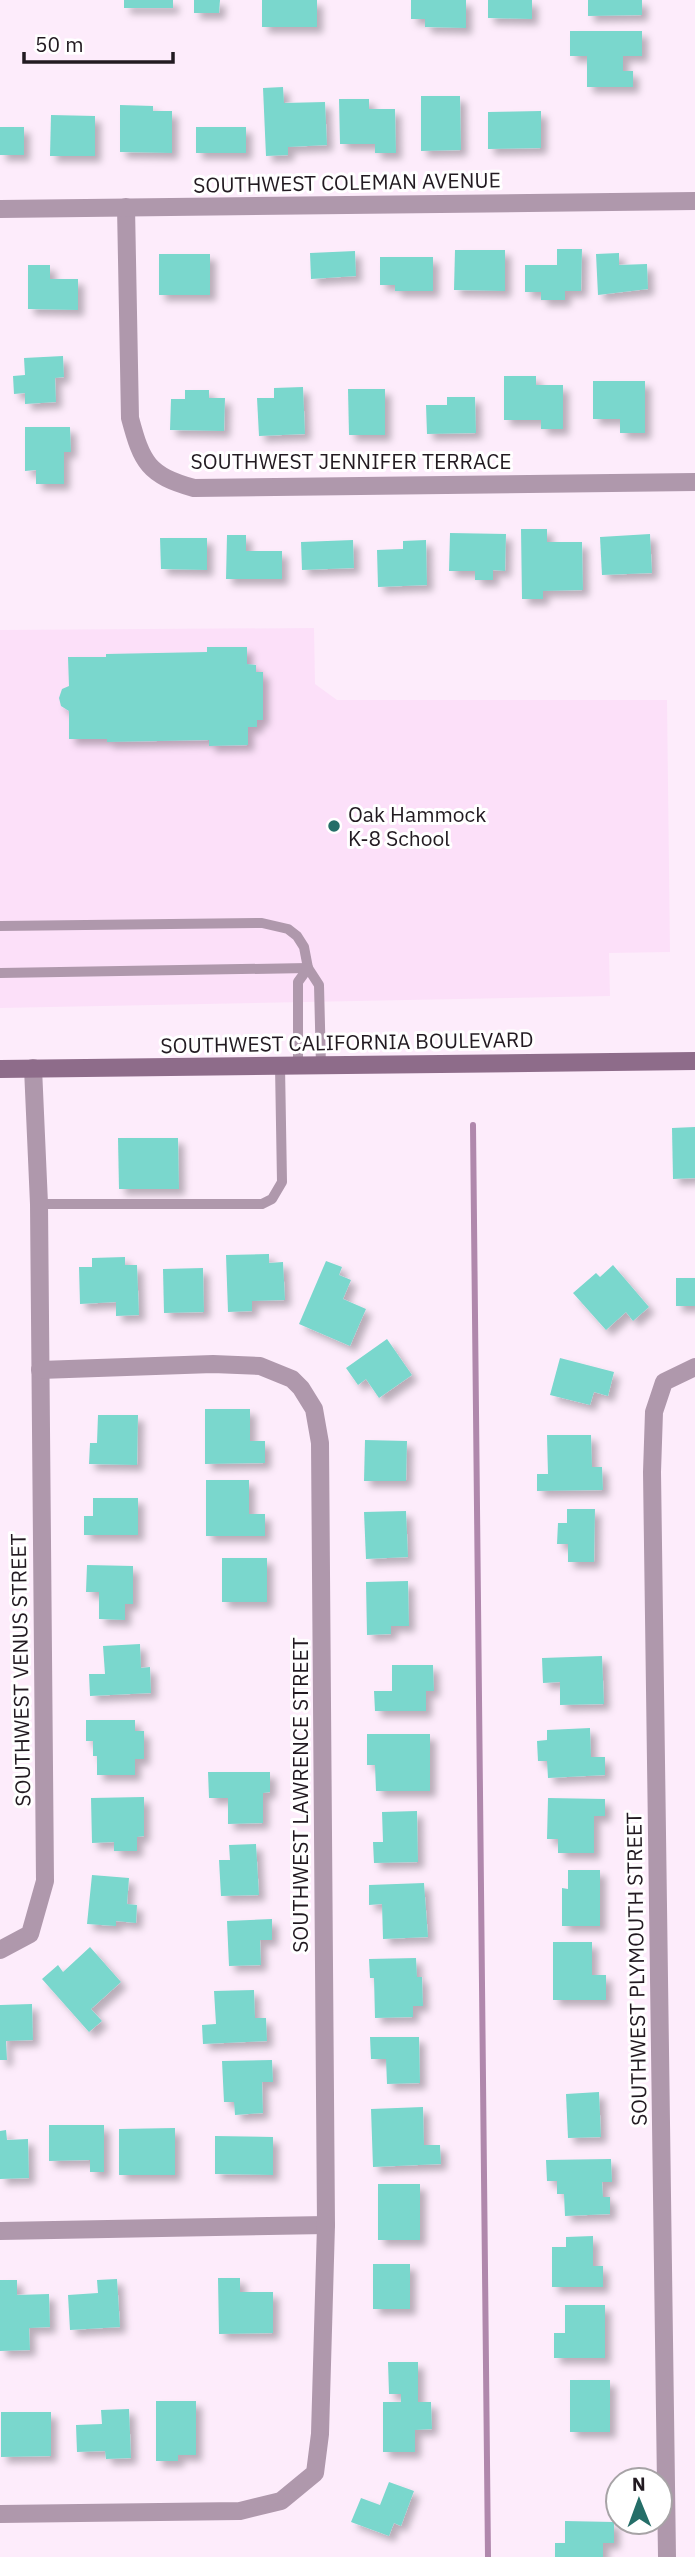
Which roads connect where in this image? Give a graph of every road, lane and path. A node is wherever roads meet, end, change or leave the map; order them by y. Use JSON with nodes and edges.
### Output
{"nodes":[{"id":1,"x":695,"y":201,"type":"edge"},
{"id":2,"x":126,"y":207,"type":"junction"},
{"id":3,"x":0,"y":209,"type":"edge"},
{"id":4,"x":695,"y":482,"type":"edge"},
{"id":5,"x":0,"y":926,"type":"edge"},
{"id":6,"x":308,"y":968,"type":"junction"},
{"id":7,"x":0,"y":973,"type":"edge"},
{"id":8,"x":695,"y":1061,"type":"edge"},
{"id":9,"x":280,"y":1066,"type":"junction"},
{"id":10,"x":299,"y":1066,"type":"junction"},
{"id":11,"x":321,"y":1066,"type":"junction"},
{"id":12,"x":33,"y":1068,"type":"junction"},
{"id":13,"x":0,"y":1069,"type":"edge"},
{"id":14,"x":39,"y":1204,"type":"junction"},
{"id":15,"x":695,"y":1367,"type":"edge"},
{"id":16,"x":40,"y":1370,"type":"junction"},
{"id":17,"x":0,"y":1950,"type":"edge"},
{"id":18,"x":326,"y":2225,"type":"junction"},
{"id":19,"x":0,"y":2231,"type":"edge"},
{"id":20,"x":0,"y":2514,"type":"edge"},
{"id":21,"x":667,"y":2557,"type":"edge"}],
"edges":[{"from":1,"to":2,"type":"street","name":"SOUTHWEST COLEMAN AVENUE"},
{"from":2,"to":3,"type":"street","name":"SOUTHWEST COLEMAN AVENUE"},
{"from":2,"to":4,"type":"street","name":"SOUTHWEST JENNIFER TERRACE"},
{"from":5,"to":6,"type":"lane"},
{"from":6,"to":7,"type":"lane"},
{"from":6,"to":10,"type":"lane"},
{"from":6,"to":11,"type":"lane"},
{"from":8,"to":11,"type":"street","name":"SOUTHWEST CALIFORNIA BOULEVARD"},
{"from":9,"to":10,"type":"street","name":"SOUTHWEST CALIFORNIA BOULEVARD"},
{"from":9,"to":12,"type":"street","name":"SOUTHWEST CALIFORNIA BOULEVARD"},
{"from":9,"to":14,"type":"lane"},
{"from":10,"to":11,"type":"street","name":"SOUTHWEST CALIFORNIA BOULEVARD"},
{"from":12,"to":13,"type":"street","name":"SOUTHWEST CALIFORNIA BOULEVARD"},
{"from":12,"to":14,"type":"street","name":"SOUTHWEST VENUS STREET"},
{"from":14,"to":16,"type":"street","name":"SOUTHWEST VENUS STREET"},
{"from":15,"to":21,"type":"street","name":"SOUTHWEST PLYMOUTH STREET"},
{"from":16,"to":17,"type":"street","name":"SOUTHWEST VENUS STREET"},
{"from":16,"to":18,"type":"street","name":"SOUTHWEST LAWRENCE STREET"},
{"from":18,"to":19,"type":"street"},
{"from":18,"to":20,"type":"street","name":"SOUTHWEST LAWRENCE STREET"}]}
